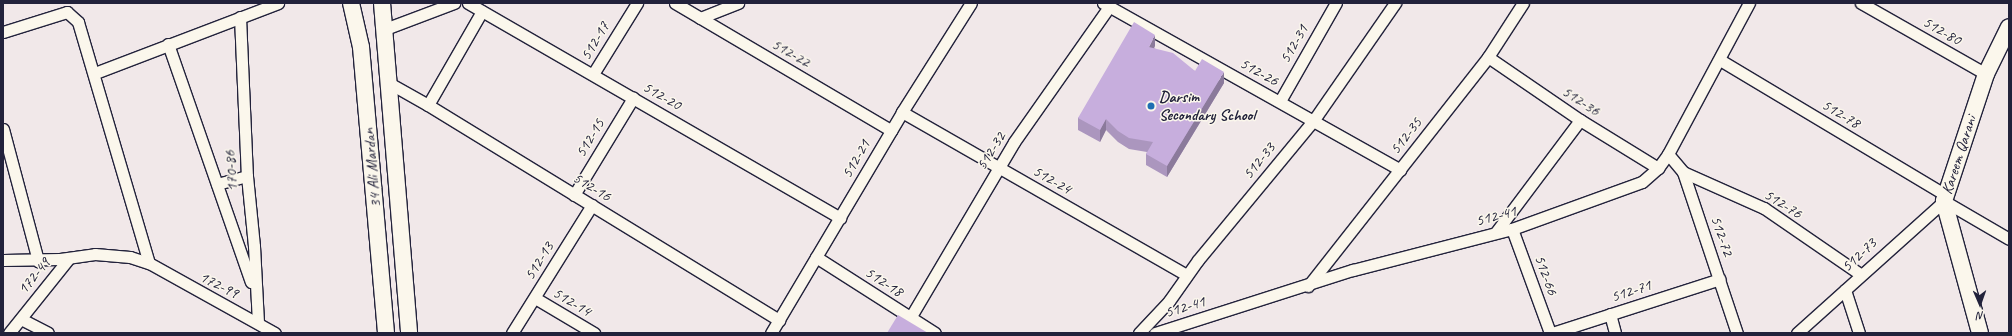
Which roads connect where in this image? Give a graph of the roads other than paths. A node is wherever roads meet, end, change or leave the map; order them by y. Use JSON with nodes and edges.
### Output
{"nodes":[{"id":1,"x":278,"y":3,"type":"edge"},
{"id":2,"x":351,"y":3,"type":"edge"},
{"id":3,"x":382,"y":3,"type":"edge"},
{"id":4,"x":454,"y":3,"type":"edge"},
{"id":5,"x":468,"y":3,"type":"edge"},
{"id":6,"x":637,"y":3,"type":"edge"},
{"id":7,"x":675,"y":3,"type":"edge"},
{"id":8,"x":738,"y":3,"type":"edge"},
{"id":9,"x":971,"y":3,"type":"edge"},
{"id":10,"x":1336,"y":3,"type":"edge"},
{"id":11,"x":1396,"y":3,"type":"edge"},
{"id":12,"x":1524,"y":3,"type":"edge"},
{"id":13,"x":1749,"y":3,"type":"edge"},
{"id":14,"x":1861,"y":3,"type":"edge"},
{"id":15,"x":1106,"y":5,"type":"edge"},
{"id":16,"x":482,"y":12,"type":"junction"},
{"id":17,"x":240,"y":17,"type":"junction"},
{"id":18,"x":700,"y":18,"type":"junction"},
{"id":19,"x":2009,"y":27,"type":"edge"},
{"id":20,"x":385,"y":29,"type":"junction"},
{"id":21,"x":3,"y":32,"type":"edge"},
{"id":22,"x":168,"y":44,"type":"junction"},
{"id":23,"x":386,"y":46,"type":"junction"},
{"id":24,"x":361,"y":47,"type":"junction"},
{"id":25,"x":1488,"y":58,"type":"junction"},
{"id":26,"x":1720,"y":60,"type":"junction"},
{"id":27,"x":95,"y":73,"type":"junction"},
{"id":28,"x":593,"y":74,"type":"junction"},
{"id":29,"x":1986,"y":74,"type":"junction"},
{"id":30,"x":389,"y":83,"type":"junction"},
{"id":31,"x":633,"y":98,"type":"junction"},
{"id":32,"x":1280,"y":101,"type":"junction"},
{"id":33,"x":428,"y":105,"type":"junction"},
{"id":34,"x":902,"y":112,"type":"junction"},
{"id":35,"x":1580,"y":120,"type":"junction"},
{"id":36,"x":1312,"y":121,"type":"junction"},
{"id":37,"x":3,"y":129,"type":"edge"},
{"id":38,"x":891,"y":130,"type":"junction"},
{"id":39,"x":1668,"y":154,"type":"junction"},
{"id":40,"x":999,"y":168,"type":"junction"},
{"id":41,"x":1658,"y":168,"type":"junction"},
{"id":42,"x":1400,"y":170,"type":"junction"},
{"id":43,"x":1683,"y":172,"type":"junction"},
{"id":44,"x":247,"y":176,"type":"junction"},
{"id":45,"x":217,"y":184,"type":"junction"},
{"id":46,"x":574,"y":195,"type":"junction"},
{"id":47,"x":1945,"y":198,"type":"junction"},
{"id":48,"x":592,"y":205,"type":"junction"},
{"id":49,"x":840,"y":218,"type":"junction"},
{"id":50,"x":1512,"y":229,"type":"junction"},
{"id":51,"x":1496,"y":232,"type":"junction"},
{"id":52,"x":2008,"y":236,"type":"edge"},
{"id":53,"x":816,"y":257,"type":"junction"},
{"id":54,"x":69,"y":258,"type":"junction"},
{"id":55,"x":3,"y":260,"type":"edge"},
{"id":56,"x":38,"y":261,"type":"junction"},
{"id":57,"x":149,"y":263,"type":"junction"},
{"id":58,"x":1860,"y":274,"type":"junction"},
{"id":59,"x":1187,"y":275,"type":"junction"},
{"id":60,"x":1720,"y":279,"type":"junction"},
{"id":61,"x":1308,"y":286,"type":"junction"},
{"id":62,"x":1845,"y":290,"type":"junction"},
{"id":63,"x":254,"y":292,"type":"junction"},
{"id":64,"x":534,"y":298,"type":"junction"},
{"id":65,"x":1610,"y":314,"type":"junction"},
{"id":66,"x":910,"y":318,"type":"junction"},
{"id":67,"x":20,"y":319,"type":"junction"},
{"id":68,"x":779,"y":320,"type":"junction"},
{"id":69,"x":258,"y":322,"type":"junction"},
{"id":70,"x":1185,"y":329,"type":"edge"},
{"id":71,"x":41,"y":331,"type":"edge"},
{"id":72,"x":270,"y":332,"type":"edge"},
{"id":73,"x":9,"y":333,"type":"edge"},
{"id":74,"x":386,"y":333,"type":"edge"},
{"id":75,"x":409,"y":333,"type":"edge"},
{"id":76,"x":512,"y":333,"type":"edge"},
{"id":77,"x":594,"y":333,"type":"edge"},
{"id":78,"x":771,"y":333,"type":"edge"},
{"id":79,"x":935,"y":333,"type":"edge"},
{"id":80,"x":1139,"y":333,"type":"edge"},
{"id":81,"x":1156,"y":333,"type":"edge"},
{"id":82,"x":1551,"y":333,"type":"edge"},
{"id":83,"x":1616,"y":333,"type":"edge"},
{"id":84,"x":1737,"y":333,"type":"edge"},
{"id":85,"x":1797,"y":333,"type":"edge"},
{"id":86,"x":1859,"y":333,"type":"edge"},
{"id":87,"x":1980,"y":333,"type":"edge"}],
"edges":[{"from":1,"to":17,"type":"street"},
{"from":2,"to":24,"type":"main road","name":"34 Ali Mardan"},
{"from":3,"to":20,"type":"main road","name":"34 Ali Mardan"},
{"from":4,"to":20,"type":"street"},
{"from":5,"to":16,"type":"street","name":"512-20"},
{"from":6,"to":28,"type":"street","name":"512-17"},
{"from":7,"to":18,"type":"street","name":"512-22"},
{"from":8,"to":18,"type":"street"},
{"from":9,"to":34,"type":"street","name":"512-21"},
{"from":10,"to":32,"type":"street","name":"512-31"},
{"from":11,"to":36,"type":"street","name":"512-33"},
{"from":12,"to":25,"type":"street","name":"512-35"},
{"from":13,"to":26,"type":"street","name":"512-41"},
{"from":14,"to":29,"type":"street","name":"512-80"},
{"from":15,"to":32,"type":"street","name":"512-26"},
{"from":15,"to":40,"type":"street","name":"512-32"},
{"from":16,"to":28,"type":"street","name":"512-20"},
{"from":16,"to":33,"type":"street"},
{"from":17,"to":22,"type":"street"},
{"from":17,"to":44,"type":"street","name":"170-86"},
{"from":18,"to":38,"type":"street","name":"512-22"},
{"from":19,"to":29,"type":"main road","name":"Kareem Qarani"},
{"from":20,"to":23,"type":"main road","name":"34 Ali Mardan"},
{"from":21,"to":27,"type":"street"},
{"from":22,"to":27,"type":"street"},
{"from":22,"to":45,"type":"street"},
{"from":23,"to":24,"type":"main road"},
{"from":23,"to":30,"type":"main road","name":"34 Ali Mardan"},
{"from":24,"to":74,"type":"main road","name":"34 Ali Mardan"},
{"from":25,"to":35,"type":"street","name":"512-36"},
{"from":25,"to":42,"type":"street","name":"512-35"},
{"from":26,"to":39,"type":"street","name":"512-41"},
{"from":26,"to":47,"type":"street","name":"512-78"},
{"from":27,"to":57,"type":"street"},
{"from":28,"to":31,"type":"street","name":"512-20"},
{"from":29,"to":47,"type":"main road","name":"Kareem Qarani"},
{"from":30,"to":33,"type":"street","name":"512-16"},
{"from":30,"to":75,"type":"main road","name":"34 Ali Mardan"},
{"from":31,"to":46,"type":"street","name":"512-15"},
{"from":31,"to":49,"type":"street","name":"512-20"},
{"from":32,"to":36,"type":"street","name":"512-26"},
{"from":33,"to":46,"type":"street","name":"512-16"},
{"from":34,"to":38,"type":"street","name":"512-21"},
{"from":34,"to":40,"type":"street","name":"512-24"},
{"from":35,"to":41,"type":"street","name":"512-36"},
{"from":35,"to":51,"type":"street"},
{"from":36,"to":42,"type":"street","name":"512-26"},
{"from":36,"to":59,"type":"street","name":"512-33"},
{"from":37,"to":56,"type":"street"},
{"from":38,"to":49,"type":"street","name":"512-21"},
{"from":39,"to":41,"type":"street","name":"512-41"},
{"from":39,"to":43,"type":"street","name":"512-72"},
{"from":40,"to":59,"type":"street","name":"512-24"},
{"from":40,"to":66,"type":"street","name":"512-32"},
{"from":41,"to":50,"type":"street","name":"512-41"},
{"from":42,"to":61,"type":"street","name":"512-35"},
{"from":43,"to":58,"type":"street","name":"512-76"},
{"from":43,"to":60,"type":"street","name":"512-72"},
{"from":44,"to":45,"type":"street"},
{"from":44,"to":63,"type":"street","name":"170-86"},
{"from":45,"to":63,"type":"street"},
{"from":46,"to":48,"type":"street","name":"512-16"},
{"from":47,"to":52,"type":"street","name":"512-78"},
{"from":47,"to":58,"type":"street","name":"512-73"},
{"from":47,"to":87,"type":"main road","name":"Kareem Qarani"},
{"from":48,"to":64,"type":"street","name":"512-13"},
{"from":48,"to":68,"type":"street","name":"512-16"},
{"from":49,"to":53,"type":"street","name":"512-21"},
{"from":50,"to":51,"type":"street","name":"512-41"},
{"from":50,"to":82,"type":"street","name":"512-66"},
{"from":51,"to":61,"type":"street","name":"512-41"},
{"from":53,"to":66,"type":"street","name":"512-18"},
{"from":53,"to":68,"type":"street","name":"512-21"},
{"from":54,"to":56,"type":"street","name":"172-99"},
{"from":54,"to":57,"type":"street","name":"172-99"},
{"from":54,"to":67,"type":"street","name":"172-49"},
{"from":55,"to":56,"type":"street","name":"172-99"},
{"from":57,"to":69,"type":"street","name":"172-99"},
{"from":58,"to":62,"type":"street","name":"512-73"},
{"from":59,"to":80,"type":"street","name":"512-33"},
{"from":60,"to":65,"type":"street","name":"512-71"},
{"from":60,"to":84,"type":"street","name":"512-72"},
{"from":61,"to":70,"type":"street","name":"512-41"},
{"from":62,"to":85,"type":"street","name":"512-73"},
{"from":62,"to":86,"type":"street"},
{"from":63,"to":69,"type":"street","name":"170-86"},
{"from":64,"to":76,"type":"street","name":"512-13"},
{"from":64,"to":77,"type":"street","name":"512-14"},
{"from":65,"to":82,"type":"street","name":"512-71"},
{"from":65,"to":83,"type":"street"},
{"from":66,"to":79,"type":"street","name":"512-18"},
{"from":67,"to":71,"type":"street"},
{"from":67,"to":73,"type":"street","name":"172-49"},
{"from":68,"to":78,"type":"street","name":"512-21"},
{"from":69,"to":72,"type":"street","name":"172-99"},
{"from":70,"to":81,"type":"street","name":"512-41"}]}
